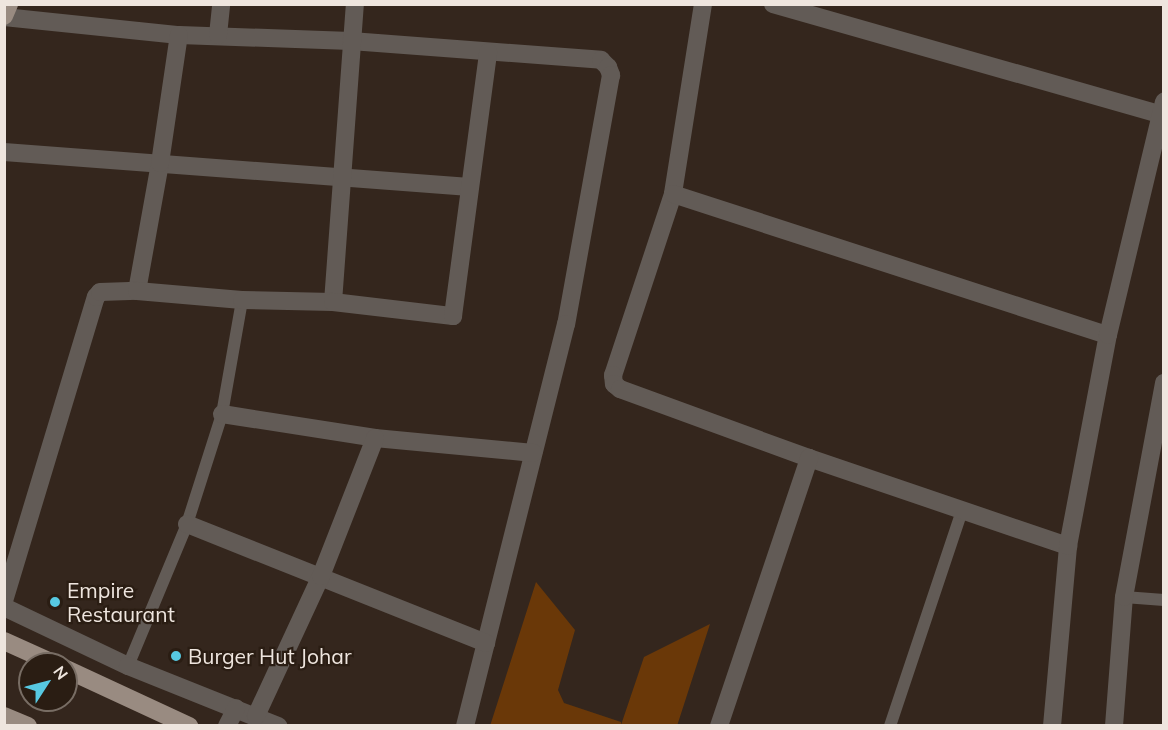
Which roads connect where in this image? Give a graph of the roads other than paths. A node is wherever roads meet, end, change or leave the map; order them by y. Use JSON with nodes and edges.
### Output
{"nodes":[{"id":1,"x":9,"y":4,"type":"edge"},
{"id":2,"x":221,"y":4,"type":"edge"},
{"id":3,"x":355,"y":4,"type":"edge"},
{"id":4,"x":703,"y":4,"type":"edge"},
{"id":5,"x":773,"y":4,"type":"edge"},
{"id":6,"x":4,"y":17,"type":"edge"},
{"id":7,"x":218,"y":34,"type":"junction"},
{"id":8,"x":179,"y":35,"type":"junction"},
{"id":9,"x":351,"y":41,"type":"junction"},
{"id":10,"x":488,"y":52,"type":"junction"},
{"id":11,"x":1162,"y":108,"type":"edge"},
{"id":12,"x":4,"y":152,"type":"edge"},
{"id":13,"x":160,"y":163,"type":"junction"},
{"id":14,"x":342,"y":178,"type":"junction"},
{"id":15,"x":470,"y":187,"type":"junction"},
{"id":16,"x":673,"y":194,"type":"junction"},
{"id":17,"x":137,"y":291,"type":"junction"},
{"id":18,"x":242,"y":300,"type":"junction"},
{"id":19,"x":333,"y":302,"type":"junction"},
{"id":20,"x":1108,"y":335,"type":"junction"},
{"id":21,"x":1164,"y":382,"type":"edge"},
{"id":22,"x":222,"y":414,"type":"junction"},
{"id":23,"x":1159,"y":427,"type":"edge"},
{"id":24,"x":375,"y":438,"type":"junction"},
{"id":25,"x":533,"y":453,"type":"junction"},
{"id":26,"x":809,"y":458,"type":"junction"},
{"id":27,"x":962,"y":511,"type":"junction"},
{"id":28,"x":187,"y":524,"type":"junction"},
{"id":29,"x":1068,"y":546,"type":"junction"},
{"id":30,"x":321,"y":576,"type":"junction"},
{"id":31,"x":1124,"y":597,"type":"junction"},
{"id":32,"x":1164,"y":600,"type":"edge"},
{"id":33,"x":4,"y":602,"type":"edge"},
{"id":34,"x":4,"y":607,"type":"edge"},
{"id":35,"x":4,"y":641,"type":"edge"},
{"id":36,"x":486,"y":643,"type":"junction"},
{"id":37,"x":28,"y":652,"type":"edge"},
{"id":38,"x":128,"y":666,"type":"junction"},
{"id":39,"x":78,"y":675,"type":"edge"},
{"id":40,"x":236,"y":708,"type":"junction"},
{"id":41,"x":4,"y":716,"type":"edge"},
{"id":42,"x":256,"y":716,"type":"junction"},
{"id":43,"x":28,"y":726,"type":"edge"},
{"id":44,"x":189,"y":726,"type":"edge"},
{"id":45,"x":227,"y":726,"type":"edge"},
{"id":46,"x":278,"y":726,"type":"edge"},
{"id":47,"x":465,"y":726,"type":"edge"},
{"id":48,"x":719,"y":726,"type":"edge"},
{"id":49,"x":890,"y":726,"type":"edge"},
{"id":50,"x":1052,"y":726,"type":"edge"},
{"id":51,"x":1114,"y":726,"type":"edge"}],
"edges":[{"from":1,"to":6,"type":"main road"},
{"from":2,"to":7,"type":"street"},
{"from":3,"to":9,"type":"street"},
{"from":4,"to":16,"type":"street"},
{"from":5,"to":11,"type":"street"},
{"from":6,"to":8,"type":"street"},
{"from":7,"to":8,"type":"street"},
{"from":7,"to":9,"type":"street"},
{"from":8,"to":13,"type":"street"},
{"from":9,"to":10,"type":"street"},
{"from":9,"to":14,"type":"street"},
{"from":10,"to":15,"type":"street"},
{"from":10,"to":25,"type":"street"},
{"from":11,"to":20,"type":"street"},
{"from":12,"to":13,"type":"street"},
{"from":13,"to":14,"type":"street"},
{"from":13,"to":17,"type":"street"},
{"from":14,"to":15,"type":"street"},
{"from":14,"to":19,"type":"street"},
{"from":15,"to":19,"type":"street"},
{"from":16,"to":20,"type":"street"},
{"from":16,"to":26,"type":"street"},
{"from":17,"to":18,"type":"street"},
{"from":17,"to":33,"type":"street"},
{"from":18,"to":19,"type":"street"},
{"from":18,"to":22,"type":"lane"},
{"from":20,"to":29,"type":"street"},
{"from":21,"to":23,"type":"street"},
{"from":22,"to":24,"type":"street"},
{"from":22,"to":28,"type":"lane"},
{"from":23,"to":31,"type":"street"},
{"from":24,"to":25,"type":"street"},
{"from":24,"to":30,"type":"street"},
{"from":25,"to":36,"type":"street"},
{"from":26,"to":27,"type":"street"},
{"from":26,"to":48,"type":"street"},
{"from":27,"to":29,"type":"street"},
{"from":27,"to":49,"type":"lane"},
{"from":28,"to":30,"type":"street"},
{"from":28,"to":38,"type":"lane"},
{"from":29,"to":50,"type":"street"},
{"from":30,"to":36,"type":"street"},
{"from":30,"to":42,"type":"street"},
{"from":31,"to":32,"type":"lane"},
{"from":31,"to":51,"type":"street"},
{"from":34,"to":38,"type":"street"},
{"from":35,"to":37,"type":"main road"},
{"from":36,"to":47,"type":"street"},
{"from":38,"to":40,"type":"street"},
{"from":39,"to":44,"type":"main road"},
{"from":40,"to":42,"type":"street"},
{"from":40,"to":45,"type":"street"},
{"from":41,"to":43,"type":"main road"},
{"from":42,"to":46,"type":"street"}]}
